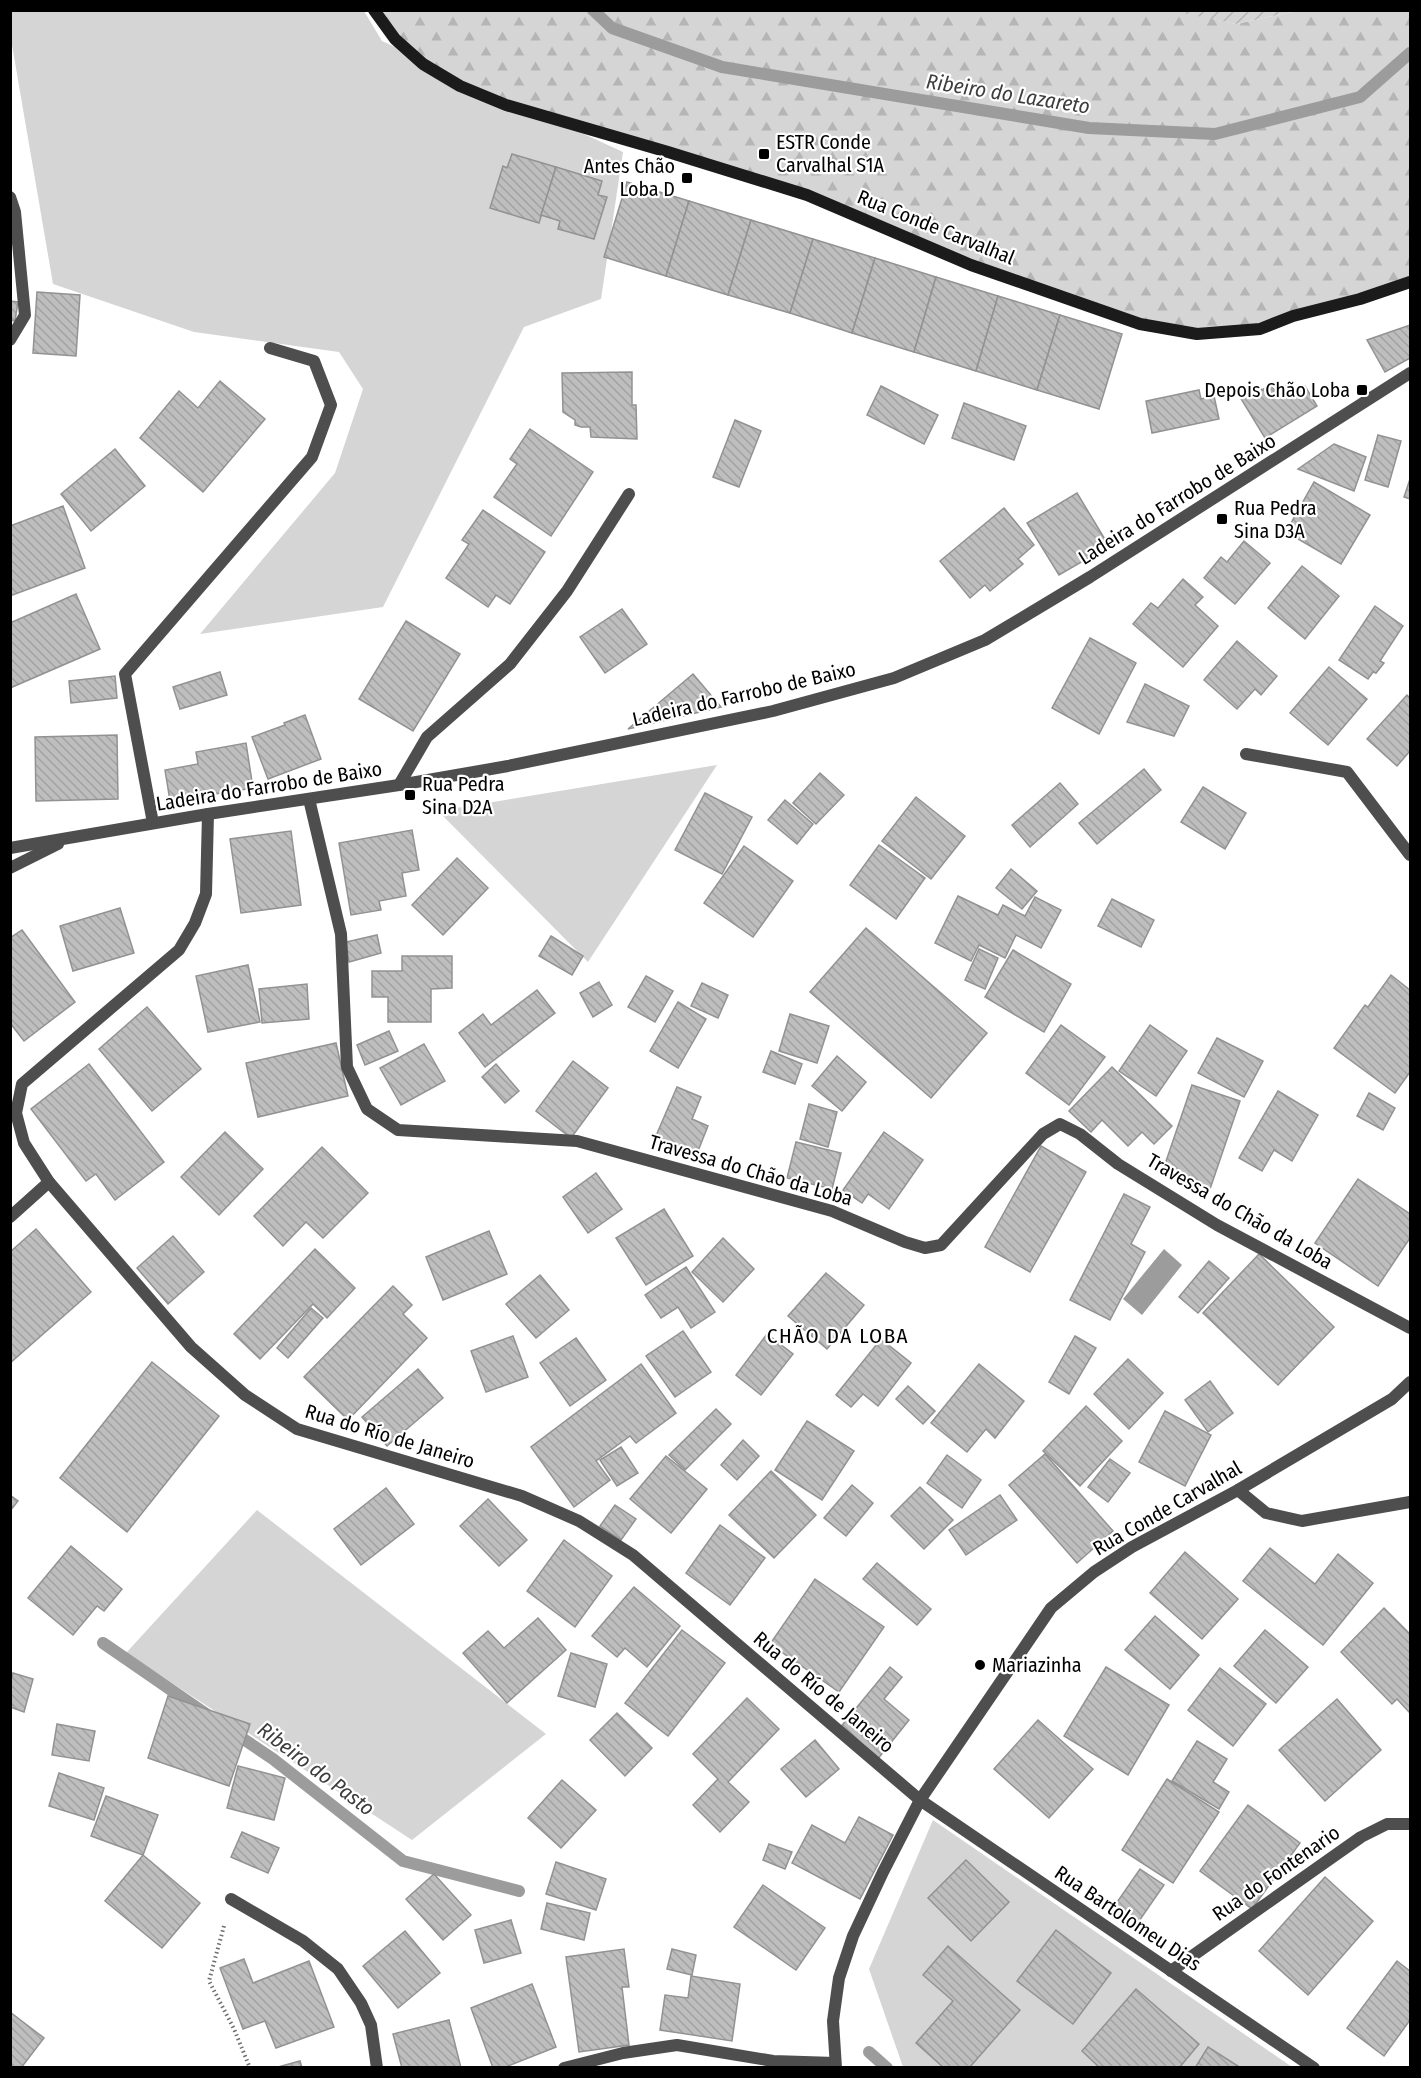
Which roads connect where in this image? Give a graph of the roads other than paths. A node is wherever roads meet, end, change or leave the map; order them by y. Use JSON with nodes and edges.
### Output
{"nodes":[{"id":1,"x":374,"y":10,"type":"edge"},
{"id":2,"x":10,"y":197,"type":"edge"},
{"id":3,"x":1410,"y":282,"type":"edge"},
{"id":4,"x":10,"y":340,"type":"edge"},
{"id":5,"x":270,"y":348,"type":"dead end"},
{"id":6,"x":1410,"y":373,"type":"edge"},
{"id":7,"x":629,"y":494,"type":"dead end"},
{"id":8,"x":1246,"y":754,"type":"dead end"},
{"id":9,"x":399,"y":785,"type":"junction"},
{"id":10,"x":309,"y":799,"type":"junction"},
{"id":11,"x":208,"y":814,"type":"junction"},
{"id":12,"x":153,"y":823,"type":"junction"},
{"id":13,"x":70,"y":838,"type":"junction"},
{"id":14,"x":10,"y":849,"type":"edge"},
{"id":15,"x":1410,"y":855,"type":"edge"},
{"id":16,"x":10,"y":868,"type":"edge"},
{"id":17,"x":49,"y":1182,"type":"junction"},
{"id":18,"x":10,"y":1217,"type":"edge"},
{"id":19,"x":1410,"y":1328,"type":"edge"},
{"id":20,"x":1410,"y":1382,"type":"edge"},
{"id":21,"x":1238,"y":1490,"type":"junction"},
{"id":22,"x":1410,"y":1502,"type":"edge"},
{"id":23,"x":920,"y":1800,"type":"junction"},
{"id":24,"x":1410,"y":1824,"type":"edge"},
{"id":25,"x":231,"y":1899,"type":"road end"},
{"id":26,"x":1172,"y":1971,"type":"junction"},
{"id":27,"x":836,"y":2065,"type":"edge"},
{"id":28,"x":377,"y":2067,"type":"edge"},
{"id":29,"x":564,"y":2067,"type":"edge"},
{"id":30,"x":1314,"y":2067,"type":"edge"}],
"edges":[{"from":1,"to":3,"type":"main road","name":"Rua Conde Carvalhal"},
{"from":2,"to":4,"type":"street"},
{"from":5,"to":12,"type":"street"},
{"from":6,"to":9,"type":"street","name":"Ladeira do Farrobo de Baixo"},
{"from":7,"to":9,"type":"street"},
{"from":8,"to":15,"type":"street"},
{"from":9,"to":10,"type":"street","name":"Ladeira do Farrobo de Baixo"},
{"from":10,"to":11,"type":"street","name":"Ladeira do Farrobo de Baixo"},
{"from":10,"to":19,"type":"street","name":"Travessa do Chão da Loba"},
{"from":11,"to":12,"type":"street","name":"Ladeira do Farrobo de Baixo"},
{"from":11,"to":17,"type":"street","name":"Rua do Río de Janeiro"},
{"from":12,"to":13,"type":"street","name":"Ladeira do Farrobo de Baixo"},
{"from":13,"to":14,"type":"street","name":"Ladeira do Farrobo de Baixo"},
{"from":13,"to":16,"type":"street"},
{"from":17,"to":18,"type":"street"},
{"from":17,"to":23,"type":"street","name":"Rua do Río de Janeiro"},
{"from":20,"to":21,"type":"street","name":"Rua Conde Carvalhal"},
{"from":21,"to":22,"type":"street"},
{"from":21,"to":23,"type":"street","name":"Rua Conde Carvalhal"},
{"from":23,"to":26,"type":"street","name":"Rua Bartolomeu Dias"},
{"from":23,"to":27,"type":"street","name":"Rua Conde Carvalhal"},
{"from":24,"to":26,"type":"street","name":"Rua do Fontenario"},
{"from":25,"to":28,"type":"street"},
{"from":26,"to":30,"type":"street","name":"Rua Bartolomeu Dias"},
{"from":27,"to":29,"type":"street"}]}
